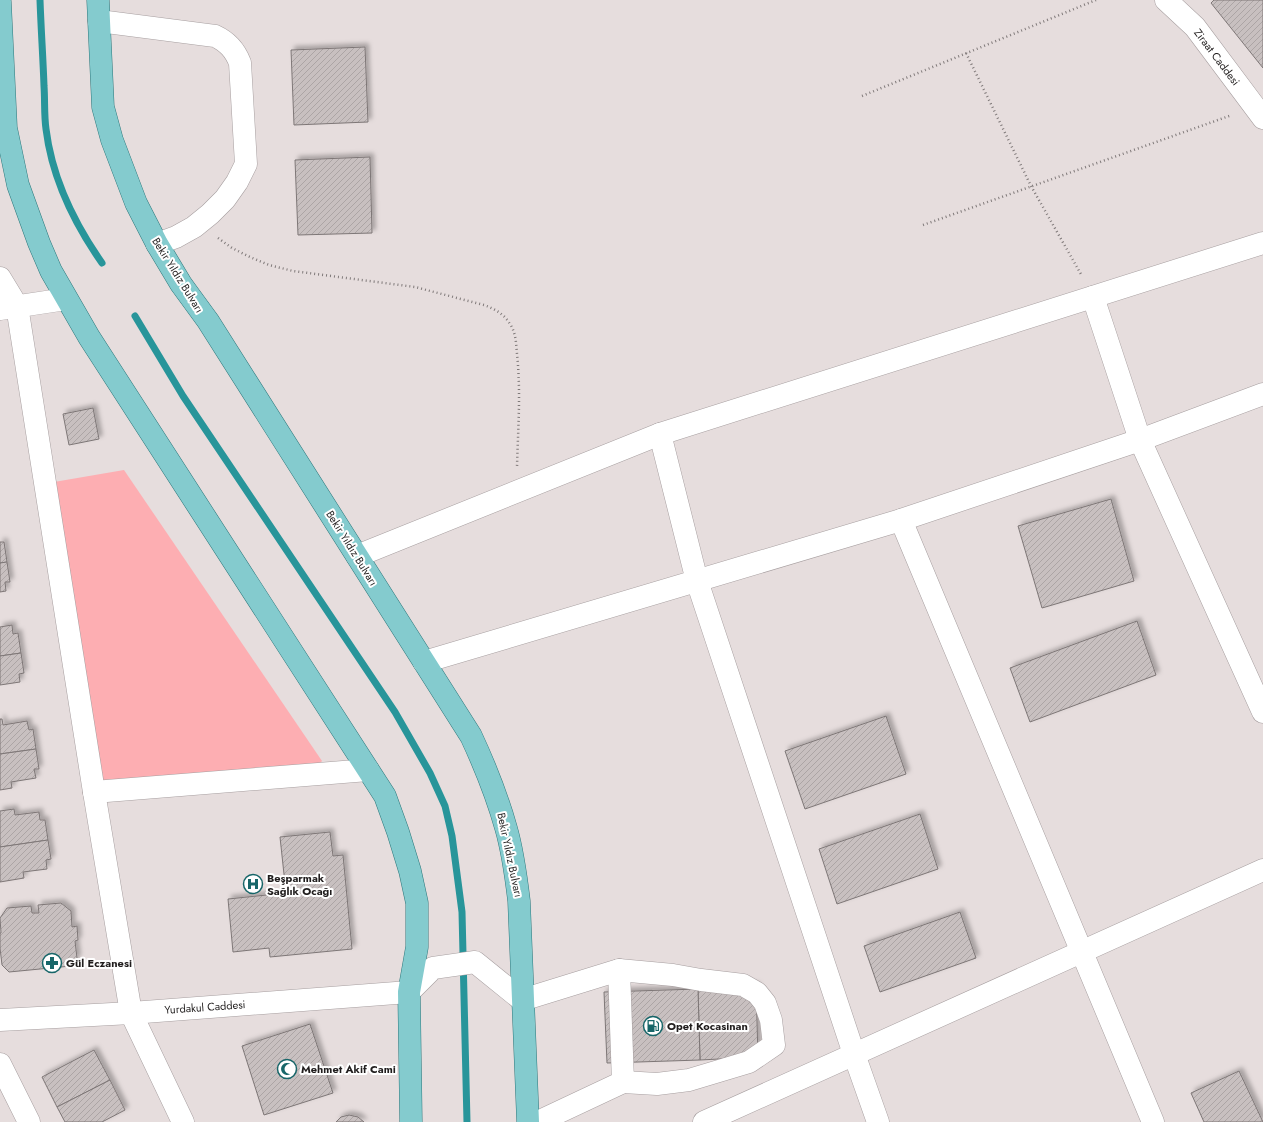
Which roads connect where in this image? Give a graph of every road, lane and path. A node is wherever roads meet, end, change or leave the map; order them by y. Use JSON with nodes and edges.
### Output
{"nodes":[{"id":1,"x":98,"y":0,"type":"edge"},
{"id":2,"x":1096,"y":0,"type":"edge"},
{"id":3,"x":1166,"y":0,"type":"edge"},
{"id":4,"x":0,"y":2,"type":"edge"},
{"id":5,"x":99,"y":21,"type":"junction"},
{"id":6,"x":966,"y":53,"type":"junction"},
{"id":7,"x":862,"y":96,"type":"dead end"},
{"id":8,"x":1259,"y":112,"type":"edge"},
{"id":9,"x":1031,"y":186,"type":"junction"},
{"id":10,"x":198,"y":223,"type":"junction"},
{"id":11,"x":923,"y":225,"type":"dead end"},
{"id":12,"x":1263,"y":243,"type":"edge"},
{"id":13,"x":157,"y":244,"type":"junction"},
{"id":14,"x":0,"y":278,"type":"edge"},
{"id":15,"x":1093,"y":297,"type":"junction"},
{"id":16,"x":66,"y":299,"type":"junction"},
{"id":17,"x":8,"y":308,"type":"edge"},
{"id":18,"x":1263,"y":394,"type":"edge"},
{"id":19,"x":660,"y":434,"type":"junction"},
{"id":20,"x":1140,"y":440,"type":"junction"},
{"id":21,"x":516,"y":492,"type":"junction"},
{"id":22,"x":901,"y":520,"type":"junction"},
{"id":23,"x":357,"y":556,"type":"junction"},
{"id":24,"x":697,"y":581,"type":"junction"},
{"id":25,"x":424,"y":662,"type":"junction"},
{"id":26,"x":1263,"y":712,"type":"edge"},
{"id":27,"x":368,"y":770,"type":"junction"},
{"id":28,"x":94,"y":792,"type":"junction"},
{"id":29,"x":1263,"y":870,"type":"edge"},
{"id":30,"x":1082,"y":952,"type":"junction"},
{"id":31,"x":619,"y":970,"type":"junction"},
{"id":32,"x":409,"y":992,"type":"junction"},
{"id":33,"x":522,"y":1000,"type":"junction"},
{"id":34,"x":130,"y":1013,"type":"junction"},
{"id":35,"x":0,"y":1020,"type":"edge"},
{"id":36,"x":854,"y":1054,"type":"junction"},
{"id":37,"x":0,"y":1064,"type":"edge"},
{"id":38,"x":623,"y":1082,"type":"junction"},
{"id":39,"x":29,"y":1122,"type":"edge"},
{"id":40,"x":183,"y":1122,"type":"edge"},
{"id":41,"x":411,"y":1122,"type":"edge"},
{"id":42,"x":528,"y":1122,"type":"edge"},
{"id":43,"x":538,"y":1122,"type":"edge"},
{"id":44,"x":704,"y":1122,"type":"edge"},
{"id":45,"x":878,"y":1122,"type":"edge"},
{"id":46,"x":1153,"y":1122,"type":"edge"}],
"edges":[{"from":1,"to":5,"type":"main road","name":"Bekir Yıldız Bulvarı"},
{"from":2,"to":6,"type":"path"},
{"from":3,"to":8,"type":"street","name":"Ziraat Caddesi"},
{"from":4,"to":16,"type":"main road"},
{"from":5,"to":10,"type":"street"},
{"from":5,"to":13,"type":"main road","name":"Bekir Yıldız Bulvarı"},
{"from":6,"to":7,"type":"path"},
{"from":6,"to":9,"type":"path"},
{"from":8,"to":9,"type":"path"},
{"from":9,"to":11,"type":"path"},
{"from":9,"to":15,"type":"path"},
{"from":10,"to":13,"type":"street"},
{"from":10,"to":21,"type":"path"},
{"from":12,"to":15,"type":"street"},
{"from":13,"to":23,"type":"main road","name":"Bekir Yıldız Bulvarı"},
{"from":14,"to":17,"type":"street"},
{"from":15,"to":19,"type":"street"},
{"from":15,"to":20,"type":"street"},
{"from":16,"to":17,"type":"street"},
{"from":16,"to":27,"type":"main road"},
{"from":17,"to":28,"type":"street"},
{"from":18,"to":20,"type":"street"},
{"from":19,"to":21,"type":"street"},
{"from":19,"to":24,"type":"street"},
{"from":20,"to":22,"type":"street"},
{"from":20,"to":26,"type":"street"},
{"from":21,"to":23,"type":"street"},
{"from":22,"to":24,"type":"street"},
{"from":22,"to":30,"type":"street"},
{"from":23,"to":25,"type":"main road","name":"Bekir Yıldız Bulvarı"},
{"from":24,"to":25,"type":"street"},
{"from":24,"to":36,"type":"street"},
{"from":25,"to":33,"type":"main road","name":"Bekir Yıldız Bulvarı"},
{"from":27,"to":28,"type":"street"},
{"from":27,"to":32,"type":"main road"},
{"from":28,"to":34,"type":"street"},
{"from":29,"to":30,"type":"street"},
{"from":30,"to":36,"type":"street"},
{"from":30,"to":46,"type":"street"},
{"from":31,"to":33,"type":"street"},
{"from":31,"to":38,"type":"street"},
{"from":31,"to":38,"type":"street"},
{"from":32,"to":33,"type":"street"},
{"from":32,"to":34,"type":"street","name":"Yurdakul Caddesi"},
{"from":32,"to":41,"type":"main road"},
{"from":33,"to":42,"type":"main road","name":"Bekir Yıldız Bulvarı"},
{"from":34,"to":35,"type":"street","name":"Yurdakul Caddesi"},
{"from":34,"to":40,"type":"street"},
{"from":36,"to":44,"type":"street"},
{"from":36,"to":45,"type":"street"},
{"from":37,"to":39,"type":"street"},
{"from":38,"to":43,"type":"street"}]}
